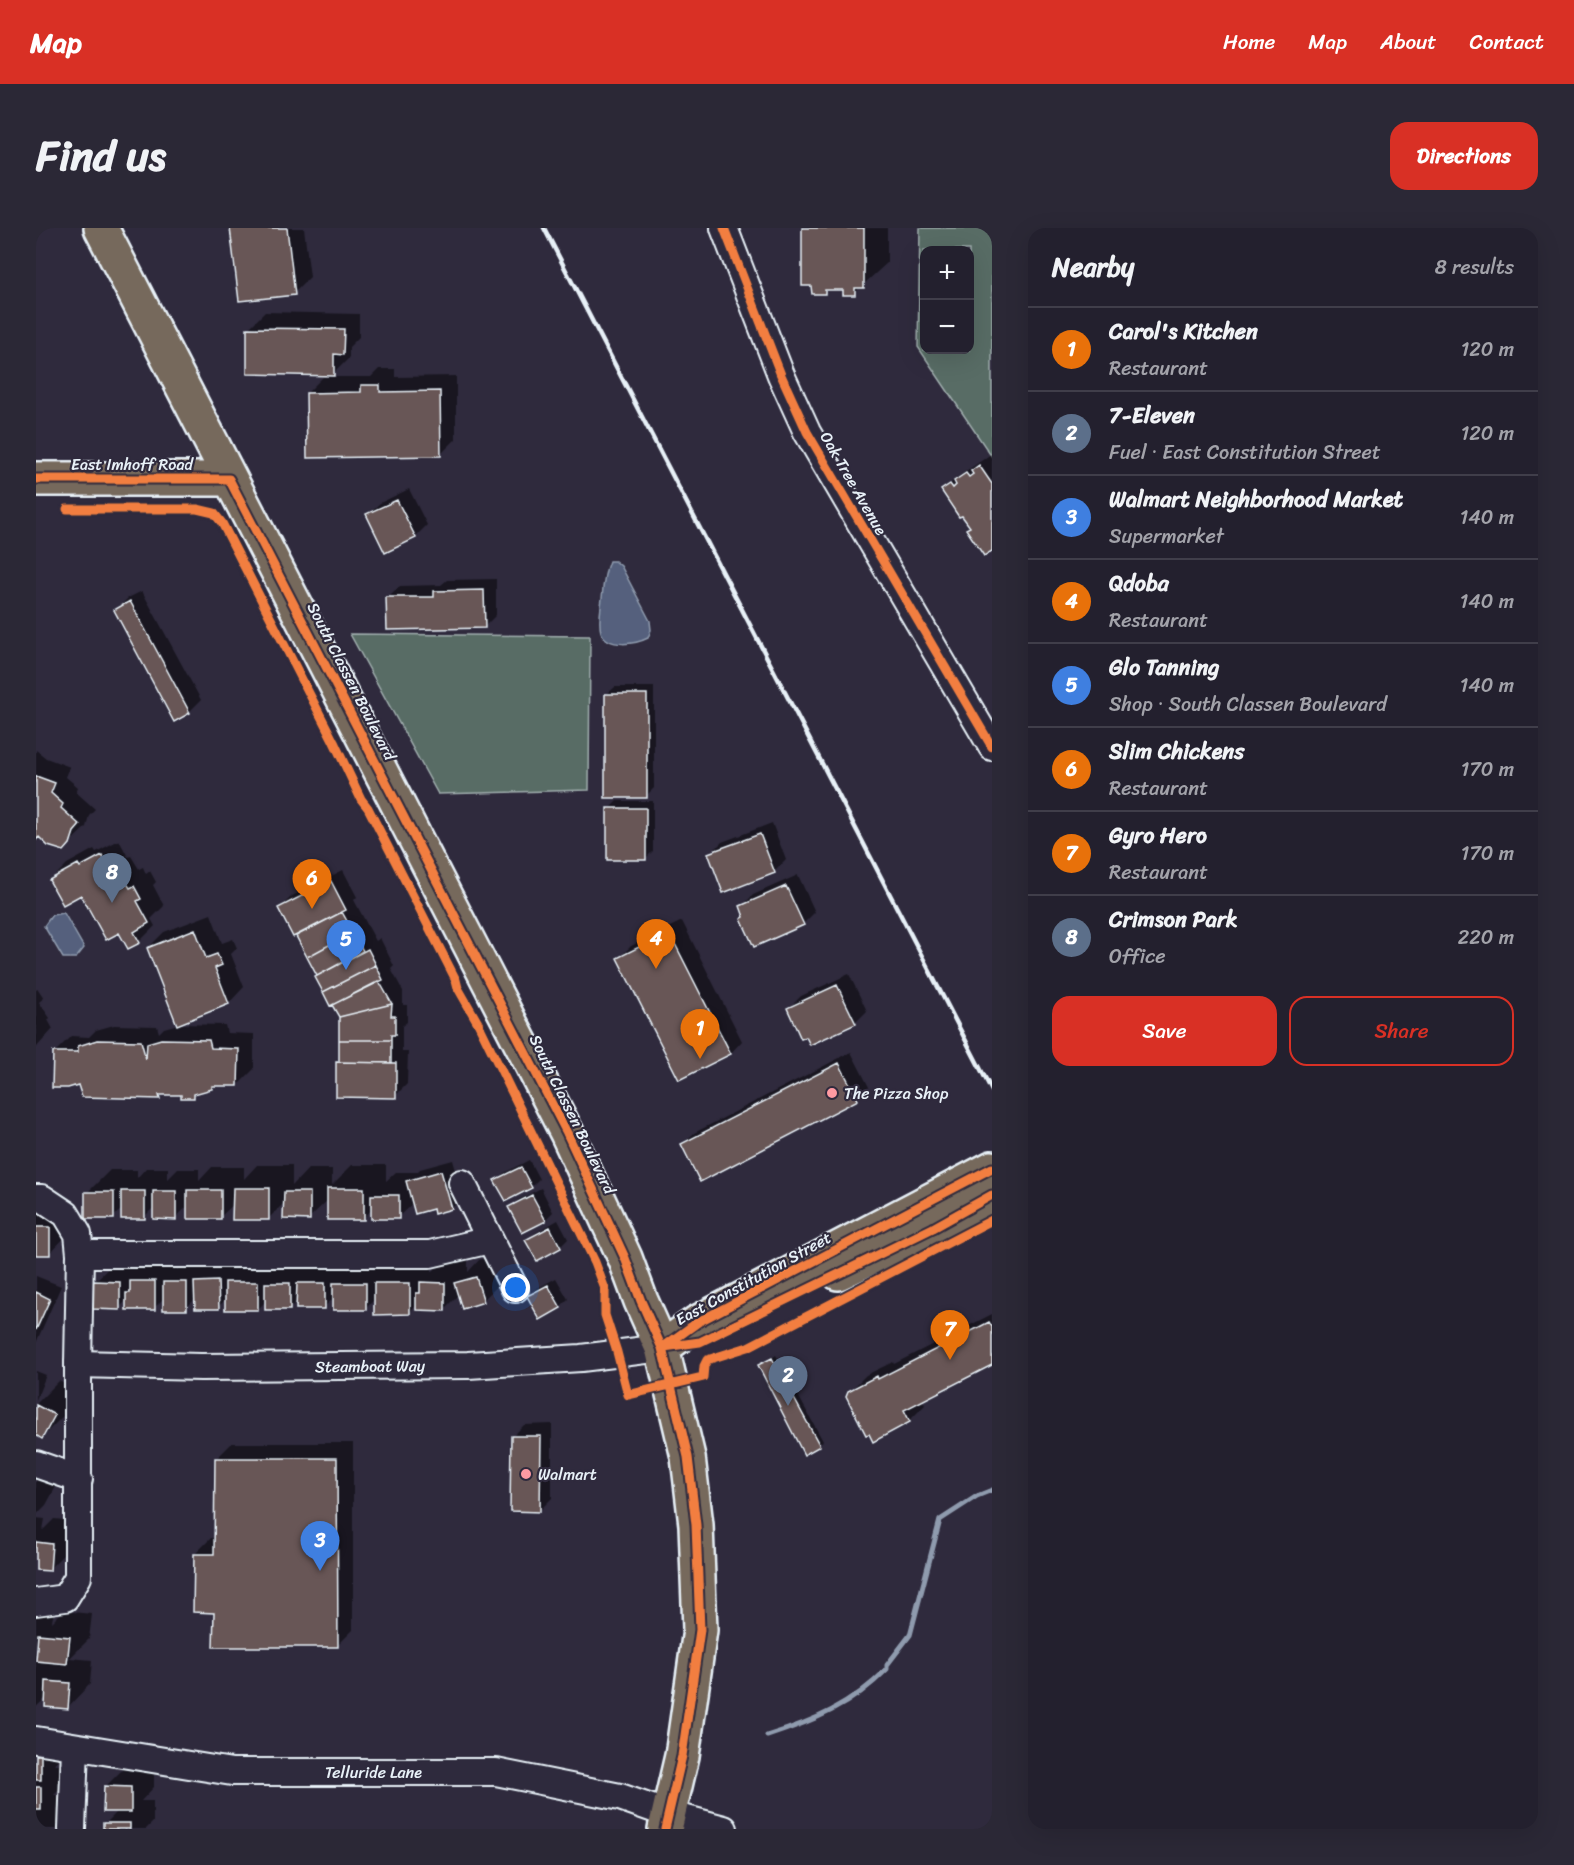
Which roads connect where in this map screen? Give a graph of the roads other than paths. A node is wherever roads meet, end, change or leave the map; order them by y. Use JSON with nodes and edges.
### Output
{"nodes":[{"id":1,"x":101,"y":228,"type":"edge"},
{"id":2,"x":724,"y":228,"type":"edge"},
{"id":3,"x":36,"y":479,"type":"edge"},
{"id":4,"x":229,"y":479,"type":"junction"},
{"id":5,"x":990,"y":746,"type":"edge"},
{"id":6,"x":992,"y":1168,"type":"edge"},
{"id":7,"x":462,"y":1183,"type":"dead end"},
{"id":8,"x":992,"y":1196,"type":"edge"},
{"id":9,"x":36,"y":1198,"type":"edge"},
{"id":10,"x":490,"y":1240,"type":"junction"},
{"id":11,"x":80,"y":1254,"type":"junction"},
{"id":12,"x":515,"y":1289,"type":"dead end"},
{"id":13,"x":662,"y":1348,"type":"junction"},
{"id":14,"x":78,"y":1364,"type":"junction"},
{"id":15,"x":36,"y":1464,"type":"edge"},
{"id":16,"x":79,"y":1479,"type":"junction"},
{"id":17,"x":36,"y":1602,"type":"edge"},
{"id":18,"x":36,"y":1740,"type":"edge"},
{"id":19,"x":75,"y":1747,"type":"junction"},
{"id":20,"x":666,"y":1821,"type":"edge"},
{"id":21,"x":72,"y":1829,"type":"edge"},
{"id":22,"x":724,"y":1829,"type":"edge"}],
"edges":[{"from":1,"to":4,"type":"main road","name":"South Classen Boulevard"},
{"from":2,"to":5,"type":"street","name":"Oak Tree Avenue"},
{"from":3,"to":4,"type":"main road","name":"East Imhoff Road"},
{"from":4,"to":13,"type":"main road","name":"South Classen Boulevard"},
{"from":6,"to":13,"type":"main road","name":"East Constitution Street"},
{"from":7,"to":10,"type":"street"},
{"from":8,"to":13,"type":"main road","name":"East Constitution Street"},
{"from":9,"to":11,"type":"street"},
{"from":10,"to":11,"type":"street"},
{"from":10,"to":12,"type":"street"},
{"from":11,"to":14,"type":"street"},
{"from":13,"to":14,"type":"street","name":"Steamboat Way"},
{"from":13,"to":20,"type":"main road","name":"South Classen Boulevard"},
{"from":14,"to":16,"type":"street"},
{"from":15,"to":16,"type":"street"},
{"from":16,"to":17,"type":"street"},
{"from":18,"to":19,"type":"street","name":"Telluride Lane"},
{"from":19,"to":20,"type":"street","name":"Telluride Lane"},
{"from":19,"to":21,"type":"street"},
{"from":20,"to":22,"type":"street","name":"Telluride Lane"}]}
